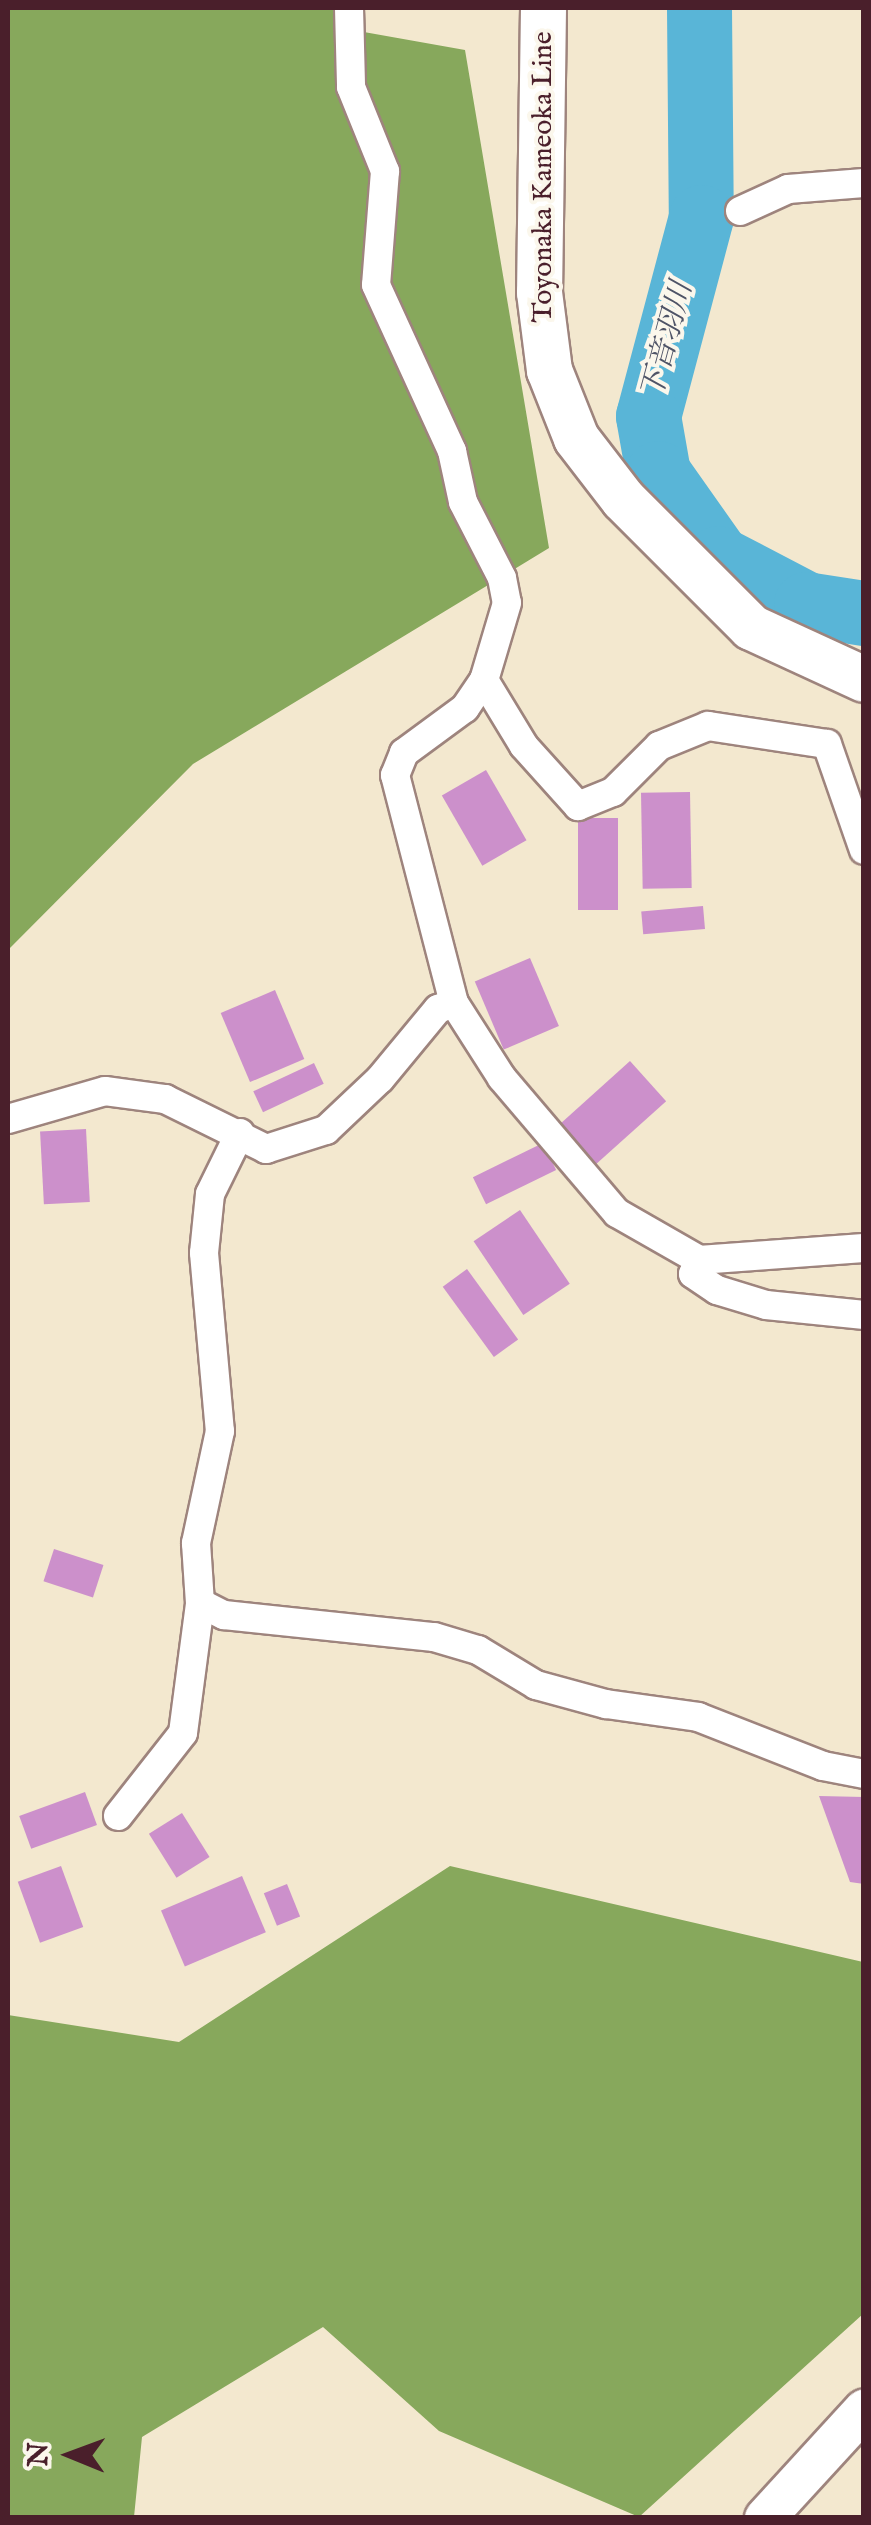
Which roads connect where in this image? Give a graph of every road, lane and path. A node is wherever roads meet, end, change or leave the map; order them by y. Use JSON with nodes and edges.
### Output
{"nodes":[{"id":1,"x":349,"y":8,"type":"edge"},
{"id":2,"x":543,"y":8,"type":"edge"},
{"id":3,"x":864,"y":183,"type":"edge"},
{"id":4,"x":740,"y":211,"type":"dead end"},
{"id":5,"x":864,"y":679,"type":"edge"},
{"id":6,"x":484,"y":680,"type":"junction"},
{"id":7,"x":864,"y":850,"type":"edge"},
{"id":8,"x":454,"y":1003,"type":"junction"},
{"id":9,"x":8,"y":1119,"type":"edge"},
{"id":10,"x":240,"y":1133,"type":"junction"},
{"id":11,"x":864,"y":1248,"type":"edge"},
{"id":12,"x":699,"y":1260,"type":"junction"},
{"id":13,"x":864,"y":1315,"type":"edge"},
{"id":14,"x":200,"y":1603,"type":"junction"},
{"id":15,"x":864,"y":1774,"type":"edge"},
{"id":16,"x":118,"y":1816,"type":"dead end"},
{"id":17,"x":864,"y":2410,"type":"edge"},
{"id":18,"x":764,"y":2518,"type":"edge"}],
"edges":[{"from":1,"to":6,"type":"street"},
{"from":2,"to":5,"type":"main road","name":"Toyonaka Kameoka Line"},
{"from":3,"to":4,"type":"street"},
{"from":6,"to":7,"type":"street"},
{"from":6,"to":8,"type":"street"},
{"from":8,"to":10,"type":"street"},
{"from":8,"to":12,"type":"street"},
{"from":9,"to":10,"type":"street"},
{"from":10,"to":14,"type":"street"},
{"from":11,"to":12,"type":"street"},
{"from":12,"to":13,"type":"street"},
{"from":14,"to":15,"type":"street"},
{"from":14,"to":16,"type":"street"},
{"from":17,"to":18,"type":"main road"}]}
